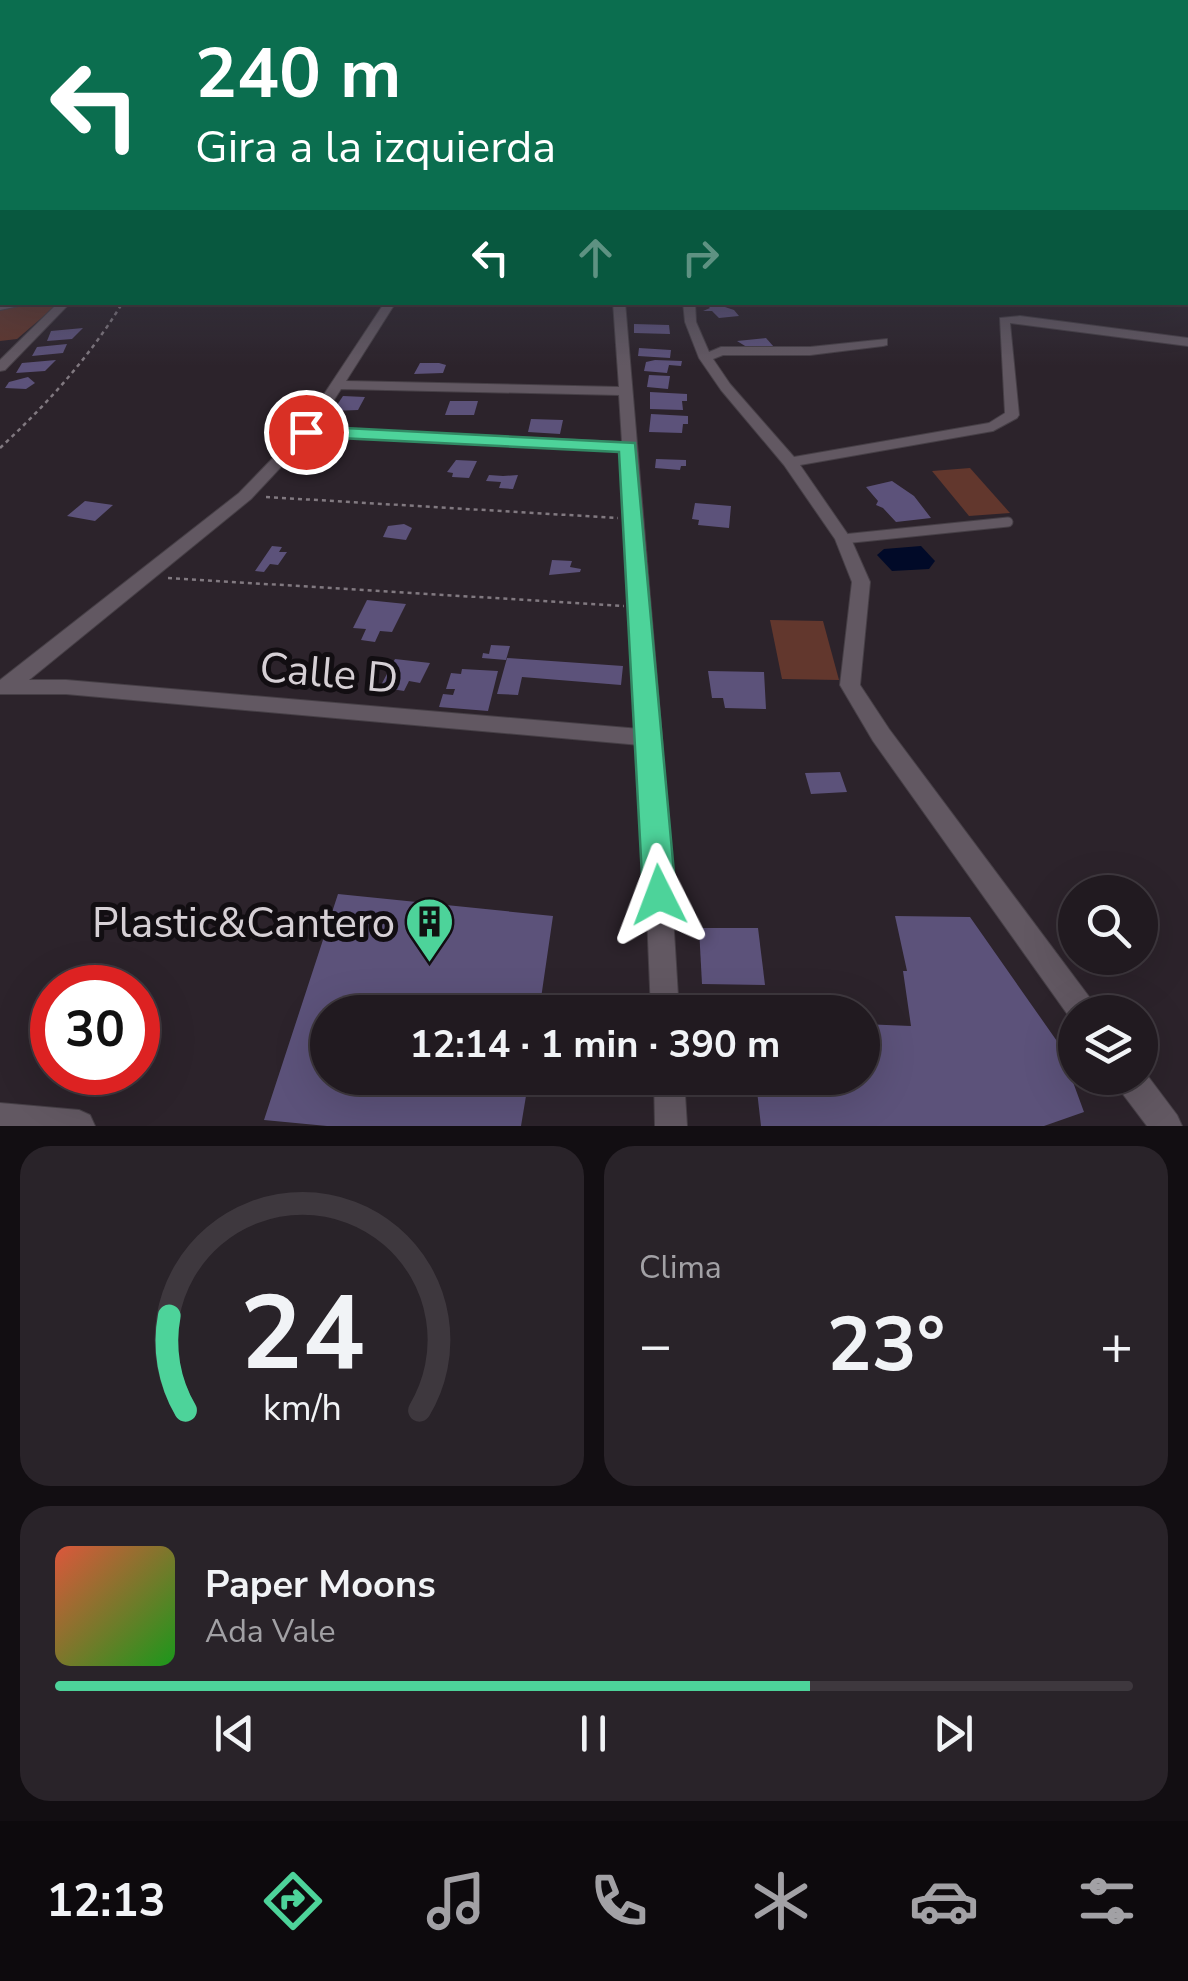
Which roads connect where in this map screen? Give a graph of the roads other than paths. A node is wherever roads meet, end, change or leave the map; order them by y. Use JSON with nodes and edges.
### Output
{"nodes":[{"id":1,"x":63,"y":305,"type":"edge"},
{"id":2,"x":389,"y":305,"type":"edge"},
{"id":3,"x":619,"y":305,"type":"edge"},
{"id":4,"x":689,"y":305,"type":"edge"},
{"id":5,"x":25,"y":340,"type":"junction"},
{"id":6,"x":0,"y":342,"type":"edge"},
{"id":7,"x":883,"y":342,"type":"dead end"},
{"id":8,"x":1188,"y":342,"type":"edge"},
{"id":9,"x":705,"y":358,"type":"junction"},
{"id":10,"x":0,"y":367,"type":"edge"},
{"id":11,"x":336,"y":385,"type":"junction"},
{"id":12,"x":625,"y":391,"type":"junction"},
{"id":13,"x":306,"y":432,"type":"junction"},
{"id":14,"x":628,"y":447,"type":"junction"},
{"id":15,"x":790,"y":462,"type":"junction"},
{"id":16,"x":1008,"y":522,"type":"dead end"},
{"id":17,"x":843,"y":539,"type":"junction"},
{"id":18,"x":4,"y":687,"type":"edge"},
{"id":19,"x":651,"y":738,"type":"junction"},
{"id":20,"x":664,"y":995,"type":"edge"},
{"id":21,"x":1071,"y":995,"type":"edge"},
{"id":22,"x":670,"y":1095,"type":"edge"},
{"id":23,"x":1143,"y":1095,"type":"edge"},
{"id":24,"x":0,"y":1118,"type":"edge"},
{"id":25,"x":79,"y":1126,"type":"edge"},
{"id":26,"x":671,"y":1126,"type":"edge"},
{"id":27,"x":1166,"y":1126,"type":"edge"}],
"edges":[{"from":1,"to":5,"type":"street"},
{"from":2,"to":11,"type":"street"},
{"from":3,"to":12,"type":"street"},
{"from":4,"to":9,"type":"street"},
{"from":5,"to":6,"type":"street"},
{"from":5,"to":10,"type":"street"},
{"from":7,"to":9,"type":"street"},
{"from":8,"to":15,"type":"street"},
{"from":9,"to":15,"type":"street"},
{"from":11,"to":12,"type":"street"},
{"from":11,"to":13,"type":"street"},
{"from":12,"to":14,"type":"street"},
{"from":13,"to":14,"type":"street"},
{"from":13,"to":18,"type":"street"},
{"from":14,"to":19,"type":"street"},
{"from":15,"to":17,"type":"street"},
{"from":16,"to":17,"type":"lane"},
{"from":17,"to":21,"type":"street"},
{"from":18,"to":19,"type":"street","name":"Calle D"},
{"from":19,"to":20,"type":"street"},
{"from":22,"to":26,"type":"street"},
{"from":23,"to":27,"type":"street"},
{"from":24,"to":25,"type":"street"}]}
